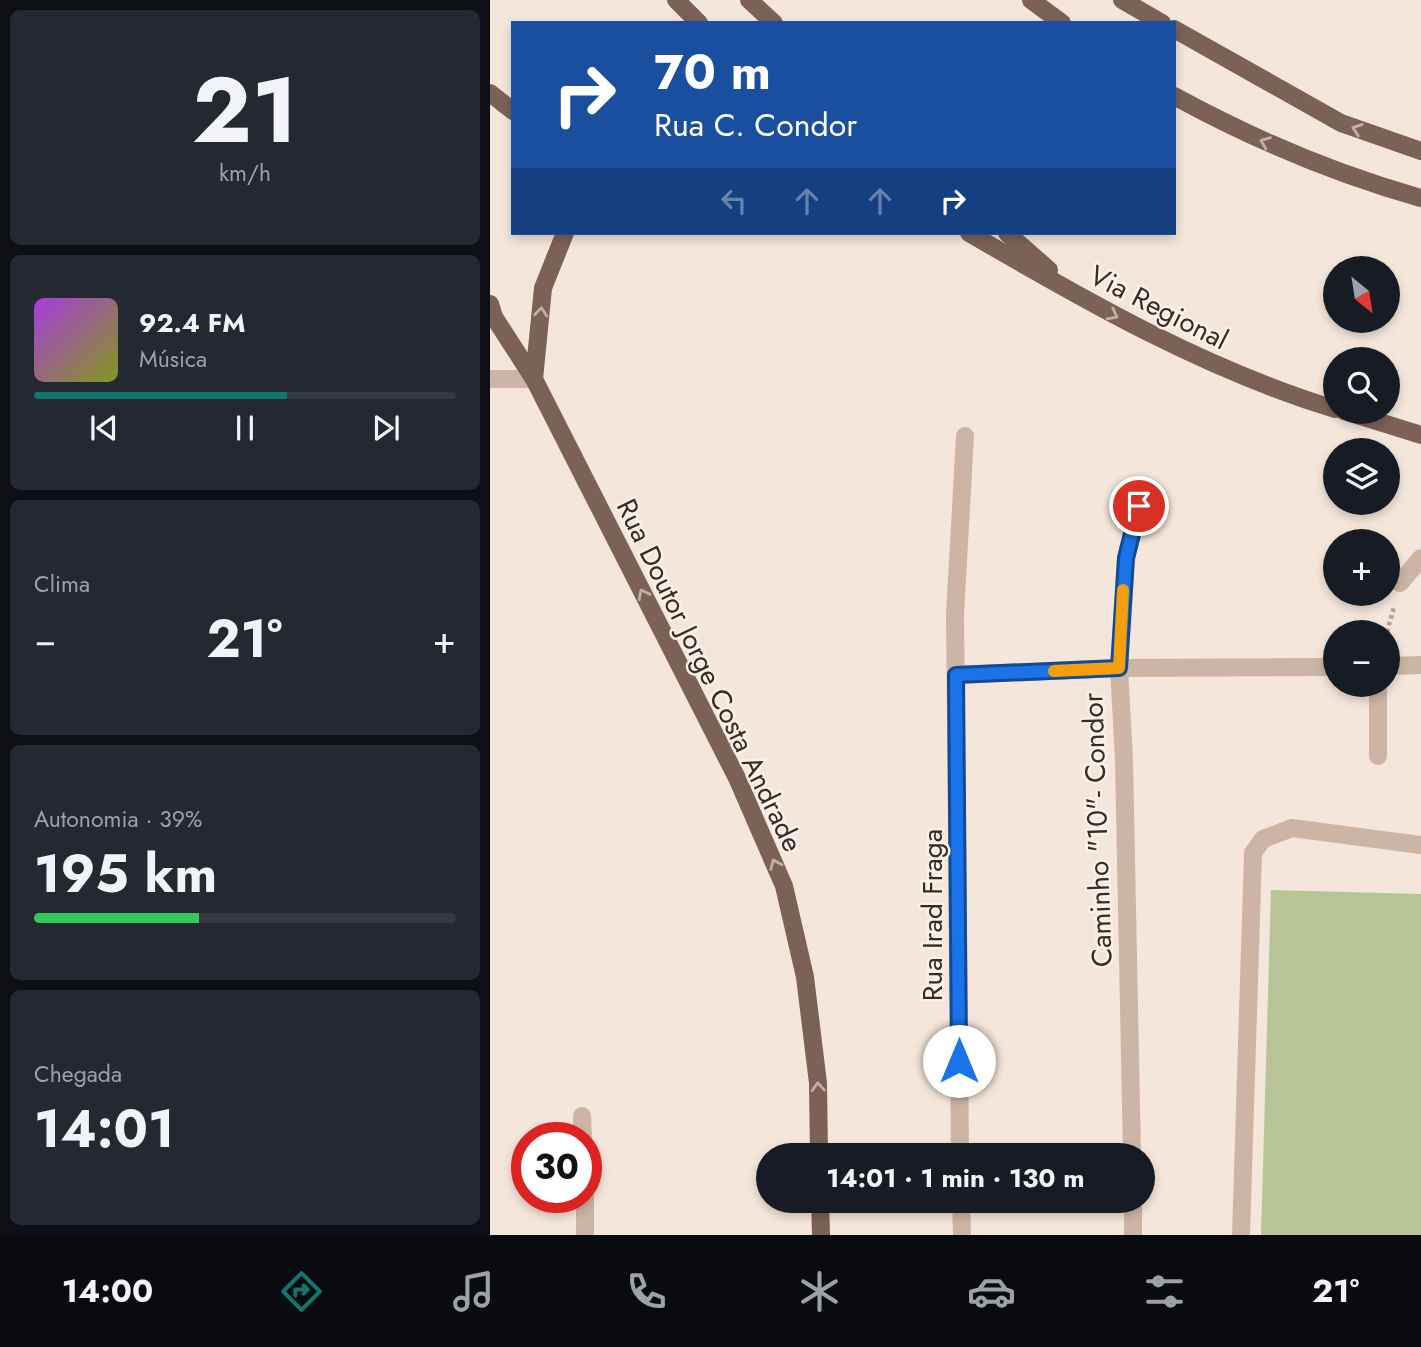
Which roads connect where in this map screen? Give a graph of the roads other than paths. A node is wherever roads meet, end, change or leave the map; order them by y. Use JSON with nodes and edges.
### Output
{"nodes":[{"id":1,"x":676,"y":0,"type":"edge"},
{"id":2,"x":749,"y":0,"type":"edge"},
{"id":3,"x":1031,"y":0,"type":"edge"},
{"id":4,"x":1122,"y":0,"type":"edge"},
{"id":5,"x":697,"y":21,"type":"edge"},
{"id":6,"x":772,"y":21,"type":"edge"},
{"id":7,"x":1059,"y":21,"type":"edge"},
{"id":8,"x":1159,"y":21,"type":"edge"},
{"id":9,"x":1176,"y":30,"type":"edge"},
{"id":10,"x":490,"y":93,"type":"edge"},
{"id":11,"x":1176,"y":97,"type":"edge"},
{"id":12,"x":511,"y":109,"type":"edge"},
{"id":13,"x":1421,"y":151,"type":"edge"},
{"id":14,"x":1421,"y":198,"type":"edge"},
{"id":15,"x":564,"y":235,"type":"edge"},
{"id":16,"x":971,"y":235,"type":"edge"},
{"id":17,"x":1009,"y":235,"type":"edge"},
{"id":18,"x":1078,"y":296,"type":"junction"},
{"id":19,"x":490,"y":304,"type":"edge"},
{"id":20,"x":490,"y":379,"type":"edge"},
{"id":21,"x":534,"y":380,"type":"junction"},
{"id":22,"x":1323,"y":405,"type":"edge"},
{"id":23,"x":1386,"y":424,"type":"edge"},
{"id":24,"x":1421,"y":435,"type":"edge"},
{"id":25,"x":965,"y":436,"type":"dead end"},
{"id":26,"x":1139,"y":506,"type":"dead end"},
{"id":27,"x":1421,"y":558,"type":"edge"},
{"id":28,"x":1400,"y":583,"type":"dead end"},
{"id":29,"x":1421,"y":665,"type":"edge"},
{"id":30,"x":1400,"y":666,"type":"edge"},
{"id":31,"x":1323,"y":667,"type":"edge"},
{"id":32,"x":1119,"y":668,"type":"junction"},
{"id":33,"x":956,"y":675,"type":"junction"},
{"id":34,"x":1378,"y":697,"type":"edge"},
{"id":35,"x":1378,"y":756,"type":"dead end"},
{"id":36,"x":1421,"y":845,"type":"edge"},
{"id":37,"x":582,"y":1116,"type":"dead end"},
{"id":38,"x":582,"y":1122,"type":"edge"},
{"id":39,"x":820,"y":1143,"type":"edge"},
{"id":40,"x":960,"y":1143,"type":"edge"},
{"id":41,"x":1132,"y":1143,"type":"edge"},
{"id":42,"x":585,"y":1213,"type":"edge"},
{"id":43,"x":820,"y":1213,"type":"edge"},
{"id":44,"x":961,"y":1213,"type":"edge"},
{"id":45,"x":1133,"y":1213,"type":"edge"},
{"id":46,"x":585,"y":1235,"type":"edge"},
{"id":47,"x":821,"y":1235,"type":"edge"},
{"id":48,"x":962,"y":1235,"type":"edge"},
{"id":49,"x":1133,"y":1235,"type":"edge"},
{"id":50,"x":1241,"y":1235,"type":"edge"}],
"edges":[{"from":1,"to":5,"type":"main road"},
{"from":2,"to":6,"type":"main road"},
{"from":3,"to":7,"type":"main road"},
{"from":4,"to":8,"type":"main road"},
{"from":13,"to":9,"type":"main road","one_way":true},
{"from":10,"to":12,"type":"main road"},
{"from":14,"to":11,"type":"main road","one_way":true},
{"from":21,"to":15,"type":"main road","one_way":true},
{"from":16,"to":18,"type":"main road","name":"Via Regional"},
{"from":17,"to":18,"type":"main road"},
{"from":18,"to":22,"type":"main road","name":"Via Regional","one_way":true},
{"from":19,"to":21,"type":"main road","name":"Rua Doutor Jorge Costa Andrade"},
{"from":20,"to":21,"type":"street"},
{"from":39,"to":21,"type":"main road","name":"Rua Doutor Jorge Costa Andrade","one_way":true},
{"from":23,"to":24,"type":"main road"},
{"from":25,"to":33,"type":"street","name":"Rua Irad Fraga"},
{"from":26,"to":32,"type":"street","name":"Caminho \"10\"- Condor"},
{"from":27,"to":28,"type":"street"},
{"from":29,"to":30,"type":"street"},
{"from":31,"to":32,"type":"street"},
{"from":32,"to":33,"type":"street"},
{"from":32,"to":41,"type":"street","name":"Caminho \"10\"- Condor"},
{"from":33,"to":40,"type":"street","name":"Rua Irad Fraga"},
{"from":34,"to":35,"type":"street"},
{"from":36,"to":50,"type":"street"},
{"from":37,"to":38,"type":"street"},
{"from":42,"to":46,"type":"street"},
{"from":43,"to":47,"type":"main road"},
{"from":44,"to":48,"type":"street"},
{"from":45,"to":49,"type":"street"}]}
